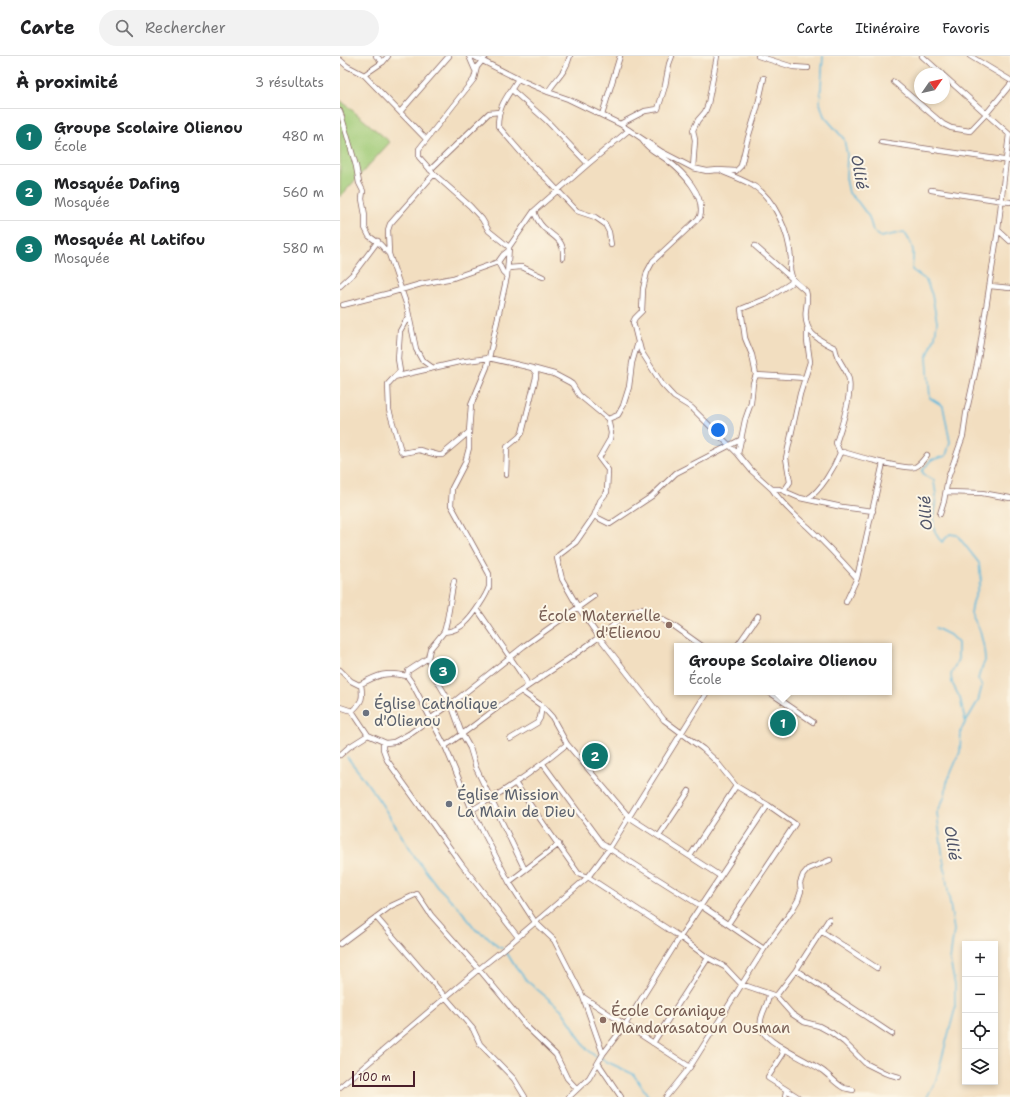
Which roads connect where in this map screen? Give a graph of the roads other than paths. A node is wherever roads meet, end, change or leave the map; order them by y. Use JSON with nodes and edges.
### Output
{"nodes":[{"id":1,"x":376,"y":56,"type":"edge"},
{"id":2,"x":388,"y":56,"type":"edge"},
{"id":3,"x":449,"y":56,"type":"edge"},
{"id":4,"x":469,"y":56,"type":"edge"},
{"id":5,"x":473,"y":56,"type":"edge"},
{"id":6,"x":486,"y":56,"type":"edge"},
{"id":7,"x":570,"y":56,"type":"edge"},
{"id":8,"x":620,"y":56,"type":"edge"},
{"id":9,"x":672,"y":56,"type":"edge"},
{"id":10,"x":717,"y":56,"type":"edge"},
{"id":11,"x":758,"y":56,"type":"edge"},
{"id":12,"x":922,"y":56,"type":"edge"},
{"id":13,"x":970,"y":56,"type":"edge"},
{"id":14,"x":340,"y":60,"type":"edge"},
{"id":15,"x":483,"y":61,"type":"junction"},
{"id":16,"x":383,"y":62,"type":"junction"},
{"id":17,"x":808,"y":68,"type":"dead end"},
{"id":18,"x":935,"y":68,"type":"edge"},
{"id":19,"x":476,"y":70,"type":"junction"},
{"id":20,"x":364,"y":75,"type":"junction"},
{"id":21,"x":764,"y":78,"type":"dead end"},
{"id":22,"x":518,"y":79,"type":"junction"},
{"id":23,"x":1010,"y":80,"type":"edge"},
{"id":24,"x":950,"y":81,"type":"edge"},
{"id":25,"x":894,"y":82,"type":"dead end"},
{"id":26,"x":1010,"y":85,"type":"edge"},
{"id":27,"x":512,"y":90,"type":"junction"},
{"id":28,"x":548,"y":92,"type":"junction"},
{"id":29,"x":340,"y":111,"type":"edge"},
{"id":30,"x":400,"y":112,"type":"junction"},
{"id":31,"x":499,"y":112,"type":"junction"},
{"id":32,"x":987,"y":114,"type":"junction"},
{"id":33,"x":602,"y":115,"type":"junction"},
{"id":34,"x":620,"y":124,"type":"junction"},
{"id":35,"x":629,"y":130,"type":"junction"},
{"id":36,"x":1010,"y":134,"type":"edge"},
{"id":37,"x":641,"y":138,"type":"junction"},
{"id":38,"x":426,"y":139,"type":"junction"},
{"id":39,"x":880,"y":142,"type":"dead end"},
{"id":40,"x":1008,"y":160,"type":"edge"},
{"id":41,"x":588,"y":164,"type":"junction"},
{"id":42,"x":694,"y":168,"type":"junction"},
{"id":43,"x":718,"y":170,"type":"junction"},
{"id":44,"x":432,"y":172,"type":"junction"},
{"id":45,"x":931,"y":190,"type":"dead end"},
{"id":46,"x":558,"y":191,"type":"junction"},
{"id":47,"x":1001,"y":200,"type":"junction"},
{"id":48,"x":1010,"y":202,"type":"edge"},
{"id":49,"x":534,"y":211,"type":"junction"},
{"id":50,"x":998,"y":230,"type":"junction"},
{"id":51,"x":378,"y":241,"type":"junction"},
{"id":52,"x":1010,"y":241,"type":"edge"},
{"id":53,"x":611,"y":244,"type":"dead end"},
{"id":54,"x":755,"y":246,"type":"dead end"},
{"id":55,"x":509,"y":248,"type":"junction"},
{"id":56,"x":389,"y":254,"type":"junction"},
{"id":57,"x":563,"y":258,"type":"dead end"},
{"id":58,"x":498,"y":262,"type":"junction"},
{"id":59,"x":508,"y":268,"type":"junction"},
{"id":60,"x":507,"y":276,"type":"junction"},
{"id":61,"x":543,"y":277,"type":"dead end"},
{"id":62,"x":792,"y":280,"type":"junction"},
{"id":63,"x":340,"y":286,"type":"edge"},
{"id":64,"x":990,"y":286,"type":"junction"},
{"id":65,"x":1010,"y":288,"type":"edge"},
{"id":66,"x":402,"y":289,"type":"junction"},
{"id":67,"x":343,"y":305,"type":"dead end"},
{"id":68,"x":409,"y":314,"type":"junction"},
{"id":69,"x":807,"y":326,"type":"junction"},
{"id":70,"x":638,"y":342,"type":"junction"},
{"id":71,"x":489,"y":358,"type":"junction"},
{"id":72,"x":433,"y":368,"type":"junction"},
{"id":73,"x":532,"y":368,"type":"junction"},
{"id":74,"x":756,"y":375,"type":"junction"},
{"id":75,"x":394,"y":378,"type":"junction"},
{"id":76,"x":805,"y":378,"type":"junction"},
{"id":77,"x":608,"y":419,"type":"junction"},
{"id":78,"x":469,"y":432,"type":"junction"},
{"id":79,"x":742,"y":439,"type":"junction"},
{"id":80,"x":729,"y":445,"type":"junction"},
{"id":81,"x":840,"y":453,"type":"junction"},
{"id":82,"x":738,"y":454,"type":"junction"},
{"id":83,"x":927,"y":455,"type":"dead end"},
{"id":84,"x":883,"y":463,"type":"junction"},
{"id":85,"x":506,"y":475,"type":"dead end"},
{"id":86,"x":772,"y":489,"type":"junction"},
{"id":87,"x":784,"y":491,"type":"junction"},
{"id":88,"x":946,"y":492,"type":"junction"},
{"id":89,"x":1010,"y":498,"type":"edge"},
{"id":90,"x":807,"y":499,"type":"junction"},
{"id":91,"x":873,"y":510,"type":"junction"},
{"id":92,"x":940,"y":514,"type":"dead end"},
{"id":93,"x":594,"y":516,"type":"junction"},
{"id":94,"x":857,"y":578,"type":"junction"},
{"id":95,"x":454,"y":581,"type":"dead end"},
{"id":96,"x":594,"y":596,"type":"dead end"},
{"id":97,"x":846,"y":602,"type":"dead end"},
{"id":98,"x":578,"y":607,"type":"junction"},
{"id":99,"x":477,"y":609,"type":"junction"},
{"id":100,"x":758,"y":616,"type":"dead end"},
{"id":101,"x":444,"y":632,"type":"junction"},
{"id":102,"x":599,"y":637,"type":"junction"},
{"id":103,"x":698,"y":643,"type":"edge"},
{"id":104,"x":739,"y":643,"type":"edge"},
{"id":105,"x":510,"y":657,"type":"junction"},
{"id":106,"x":428,"y":658,"type":"junction"},
{"id":107,"x":340,"y":670,"type":"edge"},
{"id":108,"x":407,"y":676,"type":"junction"},
{"id":109,"x":361,"y":684,"type":"junction"},
{"id":110,"x":527,"y":687,"type":"junction"},
{"id":111,"x":521,"y":691,"type":"junction"},
{"id":112,"x":704,"y":695,"type":"edge"},
{"id":113,"x":772,"y":695,"type":"edge"},
{"id":114,"x":451,"y":704,"type":"junction"},
{"id":115,"x":542,"y":706,"type":"junction"},
{"id":116,"x":340,"y":707,"type":"edge"},
{"id":117,"x":352,"y":711,"type":"junction"},
{"id":118,"x":430,"y":718,"type":"junction"},
{"id":119,"x":813,"y":722,"type":"dead end"},
{"id":120,"x":680,"y":733,"type":"junction"},
{"id":121,"x":462,"y":734,"type":"junction"},
{"id":122,"x":368,"y":735,"type":"junction"},
{"id":123,"x":510,"y":739,"type":"dead end"},
{"id":124,"x":383,"y":742,"type":"junction"},
{"id":125,"x":566,"y":744,"type":"junction"},
{"id":126,"x":444,"y":746,"type":"junction"},
{"id":127,"x":340,"y":755,"type":"edge"},
{"id":128,"x":543,"y":764,"type":"junction"},
{"id":129,"x":515,"y":782,"type":"junction"},
{"id":130,"x":736,"y":786,"type":"junction"},
{"id":131,"x":689,"y":791,"type":"dead end"},
{"id":132,"x":492,"y":798,"type":"junction"},
{"id":133,"x":768,"y":804,"type":"junction"},
{"id":134,"x":472,"y":810,"type":"junction"},
{"id":135,"x":629,"y":817,"type":"junction"},
{"id":136,"x":659,"y":836,"type":"junction"},
{"id":137,"x":559,"y":844,"type":"junction"},
{"id":138,"x":609,"y":849,"type":"junction"},
{"id":139,"x":690,"y":856,"type":"junction"},
{"id":140,"x":830,"y":860,"type":"dead end"},
{"id":141,"x":525,"y":870,"type":"junction"},
{"id":142,"x":720,"y":876,"type":"junction"},
{"id":143,"x":588,"y":877,"type":"junction"},
{"id":144,"x":509,"y":882,"type":"junction"},
{"id":145,"x":701,"y":906,"type":"junction"},
{"id":146,"x":376,"y":916,"type":"junction"},
{"id":147,"x":829,"y":919,"type":"dead end"},
{"id":148,"x":535,"y":922,"type":"junction"},
{"id":149,"x":728,"y":924,"type":"junction"},
{"id":150,"x":821,"y":931,"type":"junction"},
{"id":151,"x":518,"y":937,"type":"junction"},
{"id":152,"x":680,"y":937,"type":"junction"},
{"id":153,"x":340,"y":944,"type":"edge"},
{"id":154,"x":764,"y":949,"type":"junction"},
{"id":155,"x":708,"y":958,"type":"junction"},
{"id":156,"x":877,"y":968,"type":"dead end"},
{"id":157,"x":479,"y":969,"type":"junction"},
{"id":158,"x":796,"y":970,"type":"junction"},
{"id":159,"x":741,"y":984,"type":"junction"},
{"id":160,"x":769,"y":995,"type":"junction"},
{"id":161,"x":776,"y":996,"type":"junction"},
{"id":162,"x":583,"y":997,"type":"junction"},
{"id":163,"x":445,"y":998,"type":"junction"},
{"id":164,"x":625,"y":1024,"type":"junction"},
{"id":165,"x":892,"y":1034,"type":"dead end"},
{"id":166,"x":653,"y":1043,"type":"junction"},
{"id":167,"x":780,"y":1046,"type":"junction"},
{"id":168,"x":603,"y":1054,"type":"junction"},
{"id":169,"x":598,"y":1063,"type":"junction"},
{"id":170,"x":690,"y":1067,"type":"junction"},
{"id":171,"x":899,"y":1077,"type":"dead end"},
{"id":172,"x":340,"y":1087,"type":"edge"},
{"id":173,"x":577,"y":1089,"type":"junction"},
{"id":174,"x":786,"y":1090,"type":"junction"},
{"id":175,"x":853,"y":1090,"type":"dead end"},
{"id":176,"x":525,"y":1097,"type":"edge"},
{"id":177,"x":568,"y":1097,"type":"edge"},
{"id":178,"x":621,"y":1097,"type":"edge"},
{"id":179,"x":666,"y":1097,"type":"edge"},
{"id":180,"x":785,"y":1097,"type":"edge"},
{"id":181,"x":798,"y":1097,"type":"edge"}],
"edges":[{"from":1,"to":16,"type":"street"},
{"from":2,"to":16,"type":"street"},
{"from":3,"to":30,"type":"street"},
{"from":4,"to":19,"type":"street"},
{"from":5,"to":15,"type":"street"},
{"from":6,"to":15,"type":"street"},
{"from":7,"to":28,"type":"street"},
{"from":8,"to":33,"type":"street"},
{"from":9,"to":34,"type":"street"},
{"from":10,"to":42,"type":"street"},
{"from":11,"to":17,"type":"street"},
{"from":12,"to":18,"type":"street"},
{"from":13,"to":23,"type":"street"},
{"from":14,"to":20,"type":"street"},
{"from":15,"to":19,"type":"street"},
{"from":15,"to":22,"type":"street"},
{"from":16,"to":20,"type":"street"},
{"from":19,"to":38,"type":"street"},
{"from":20,"to":30,"type":"street"},
{"from":21,"to":43,"type":"street"},
{"from":22,"to":27,"type":"street"},
{"from":22,"to":28,"type":"street"},
{"from":24,"to":32,"type":"street"},
{"from":25,"to":32,"type":"street"},
{"from":26,"to":32,"type":"street"},
{"from":27,"to":31,"type":"street"},
{"from":27,"to":41,"type":"street"},
{"from":28,"to":33,"type":"street"},
{"from":29,"to":51,"type":"street"},
{"from":30,"to":38,"type":"street"},
{"from":31,"to":44,"type":"street"},
{"from":31,"to":46,"type":"street"},
{"from":32,"to":36,"type":"street"},
{"from":33,"to":34,"type":"street"},
{"from":34,"to":35,"type":"street"},
{"from":35,"to":37,"type":"street"},
{"from":35,"to":41,"type":"street"},
{"from":36,"to":40,"type":"street"},
{"from":37,"to":42,"type":"street"},
{"from":37,"to":70,"type":"street"},
{"from":38,"to":44,"type":"street"},
{"from":39,"to":40,"type":"street"},
{"from":40,"to":47,"type":"street"},
{"from":41,"to":46,"type":"street"},
{"from":42,"to":43,"type":"street"},
{"from":43,"to":62,"type":"street"},
{"from":44,"to":55,"type":"street"},
{"from":44,"to":56,"type":"street"},
{"from":45,"to":47,"type":"street"},
{"from":46,"to":49,"type":"street"},
{"from":46,"to":53,"type":"street"},
{"from":47,"to":48,"type":"street"},
{"from":47,"to":50,"type":"street"},
{"from":49,"to":55,"type":"street"},
{"from":49,"to":57,"type":"street"},
{"from":50,"to":52,"type":"street"},
{"from":50,"to":64,"type":"street"},
{"from":51,"to":56,"type":"street"},
{"from":51,"to":63,"type":"street"},
{"from":54,"to":62,"type":"street"},
{"from":55,"to":58,"type":"street"},
{"from":55,"to":59,"type":"street"},
{"from":56,"to":66,"type":"street"},
{"from":58,"to":60,"type":"street"},
{"from":58,"to":66,"type":"street"},
{"from":59,"to":60,"type":"street"},
{"from":59,"to":61,"type":"street"},
{"from":60,"to":71,"type":"street"},
{"from":62,"to":69,"type":"street"},
{"from":62,"to":74,"type":"street"},
{"from":64,"to":65,"type":"street"},
{"from":64,"to":88,"type":"street"},
{"from":66,"to":67,"type":"street"},
{"from":66,"to":68,"type":"street"},
{"from":68,"to":72,"type":"street"},
{"from":68,"to":75,"type":"street"},
{"from":69,"to":76,"type":"street"},
{"from":69,"to":81,"type":"street"},
{"from":70,"to":77,"type":"street"},
{"from":70,"to":80,"type":"street"},
{"from":71,"to":72,"type":"street"},
{"from":71,"to":73,"type":"street"},
{"from":71,"to":78,"type":"street"},
{"from":72,"to":75,"type":"street"},
{"from":73,"to":77,"type":"street"},
{"from":73,"to":85,"type":"street"},
{"from":74,"to":76,"type":"street"},
{"from":74,"to":79,"type":"street"},
{"from":75,"to":78,"type":"street"},
{"from":76,"to":87,"type":"street"},
{"from":77,"to":93,"type":"street"},
{"from":78,"to":99,"type":"street"},
{"from":79,"to":80,"type":"street"},
{"from":79,"to":82,"type":"street"},
{"from":80,"to":82,"type":"street"},
{"from":80,"to":93,"type":"street"},
{"from":81,"to":84,"type":"street"},
{"from":81,"to":90,"type":"street"},
{"from":82,"to":86,"type":"street"},
{"from":83,"to":84,"type":"street"},
{"from":84,"to":91,"type":"street"},
{"from":86,"to":87,"type":"street"},
{"from":86,"to":94,"type":"street"},
{"from":87,"to":90,"type":"street"},
{"from":88,"to":89,"type":"street"},
{"from":88,"to":92,"type":"street"},
{"from":90,"to":91,"type":"street"},
{"from":91,"to":94,"type":"street"},
{"from":93,"to":98,"type":"street"},
{"from":94,"to":97,"type":"street"},
{"from":95,"to":101,"type":"street"},
{"from":96,"to":98,"type":"street"},
{"from":98,"to":102,"type":"street"},
{"from":98,"to":105,"type":"street"},
{"from":99,"to":101,"type":"street"},
{"from":99,"to":105,"type":"street"},
{"from":100,"to":104,"type":"street"},
{"from":101,"to":106,"type":"street"},
{"from":102,"to":103,"type":"street"},
{"from":102,"to":110,"type":"street"},
{"from":102,"to":120,"type":"street"},
{"from":105,"to":110,"type":"street"},
{"from":105,"to":114,"type":"street"},
{"from":106,"to":108,"type":"street"},
{"from":106,"to":114,"type":"street"},
{"from":107,"to":109,"type":"street"},
{"from":108,"to":109,"type":"street"},
{"from":108,"to":118,"type":"street"},
{"from":109,"to":117,"type":"street"},
{"from":110,"to":111,"type":"street"},
{"from":111,"to":115,"type":"street"},
{"from":111,"to":121,"type":"street"},
{"from":112,"to":120,"type":"street"},
{"from":113,"to":119,"type":"street"},
{"from":114,"to":118,"type":"street"},
{"from":114,"to":121,"type":"street"},
{"from":115,"to":123,"type":"street"},
{"from":115,"to":125,"type":"street"},
{"from":116,"to":117,"type":"street"},
{"from":117,"to":122,"type":"street"},
{"from":118,"to":124,"type":"street"},
{"from":118,"to":126,"type":"street"},
{"from":120,"to":130,"type":"street"},
{"from":120,"to":135,"type":"street"},
{"from":121,"to":126,"type":"street"},
{"from":121,"to":132,"type":"street"},
{"from":122,"to":124,"type":"street"},
{"from":122,"to":127,"type":"street"},
{"from":124,"to":151,"type":"street"},
{"from":125,"to":128,"type":"street"},
{"from":125,"to":135,"type":"street"},
{"from":126,"to":134,"type":"street"},
{"from":128,"to":129,"type":"street"},
{"from":128,"to":138,"type":"street"},
{"from":129,"to":132,"type":"street"},
{"from":129,"to":137,"type":"street"},
{"from":130,"to":133,"type":"street"},
{"from":130,"to":139,"type":"street"},
{"from":131,"to":136,"type":"street"},
{"from":132,"to":134,"type":"street"},
{"from":132,"to":141,"type":"street"},
{"from":133,"to":142,"type":"street"},
{"from":133,"to":149,"type":"street"},
{"from":134,"to":144,"type":"street"},
{"from":135,"to":136,"type":"street"},
{"from":135,"to":138,"type":"street"},
{"from":136,"to":139,"type":"street"},
{"from":137,"to":141,"type":"street"},
{"from":137,"to":143,"type":"street"},
{"from":138,"to":143,"type":"street"},
{"from":138,"to":145,"type":"street"},
{"from":139,"to":142,"type":"street"},
{"from":140,"to":154,"type":"street"},
{"from":141,"to":144,"type":"street"},
{"from":142,"to":145,"type":"street"},
{"from":143,"to":148,"type":"street"},
{"from":143,"to":152,"type":"street"},
{"from":144,"to":148,"type":"street"},
{"from":145,"to":149,"type":"street"},
{"from":145,"to":152,"type":"street"},
{"from":146,"to":153,"type":"street"},
{"from":146,"to":157,"type":"street"},
{"from":146,"to":163,"type":"street"},
{"from":147,"to":150,"type":"street"},
{"from":148,"to":151,"type":"street"},
{"from":148,"to":162,"type":"street"},
{"from":149,"to":154,"type":"street"},
{"from":150,"to":156,"type":"street"},
{"from":150,"to":158,"type":"street"},
{"from":151,"to":157,"type":"street"},
{"from":152,"to":155,"type":"street"},
{"from":152,"to":164,"type":"street"},
{"from":154,"to":159,"type":"street"},
{"from":155,"to":159,"type":"street"},
{"from":155,"to":166,"type":"street"},
{"from":157,"to":163,"type":"street"},
{"from":157,"to":173,"type":"street"},
{"from":158,"to":161,"type":"street"},
{"from":158,"to":165,"type":"street"},
{"from":159,"to":160,"type":"street"},
{"from":159,"to":170,"type":"street"},
{"from":160,"to":161,"type":"street"},
{"from":160,"to":167,"type":"street"},
{"from":161,"to":171,"type":"street"},
{"from":162,"to":164,"type":"street"},
{"from":162,"to":168,"type":"street"},
{"from":163,"to":172,"type":"street"},
{"from":163,"to":176,"type":"street"},
{"from":164,"to":166,"type":"street"},
{"from":164,"to":168,"type":"street"},
{"from":166,"to":170,"type":"street"},
{"from":167,"to":174,"type":"street"},
{"from":167,"to":175,"type":"street"},
{"from":168,"to":169,"type":"street"},
{"from":169,"to":173,"type":"street"},
{"from":169,"to":178,"type":"street"},
{"from":170,"to":179,"type":"street"},
{"from":173,"to":177,"type":"street"},
{"from":174,"to":180,"type":"street"},
{"from":174,"to":181,"type":"street"}]}
